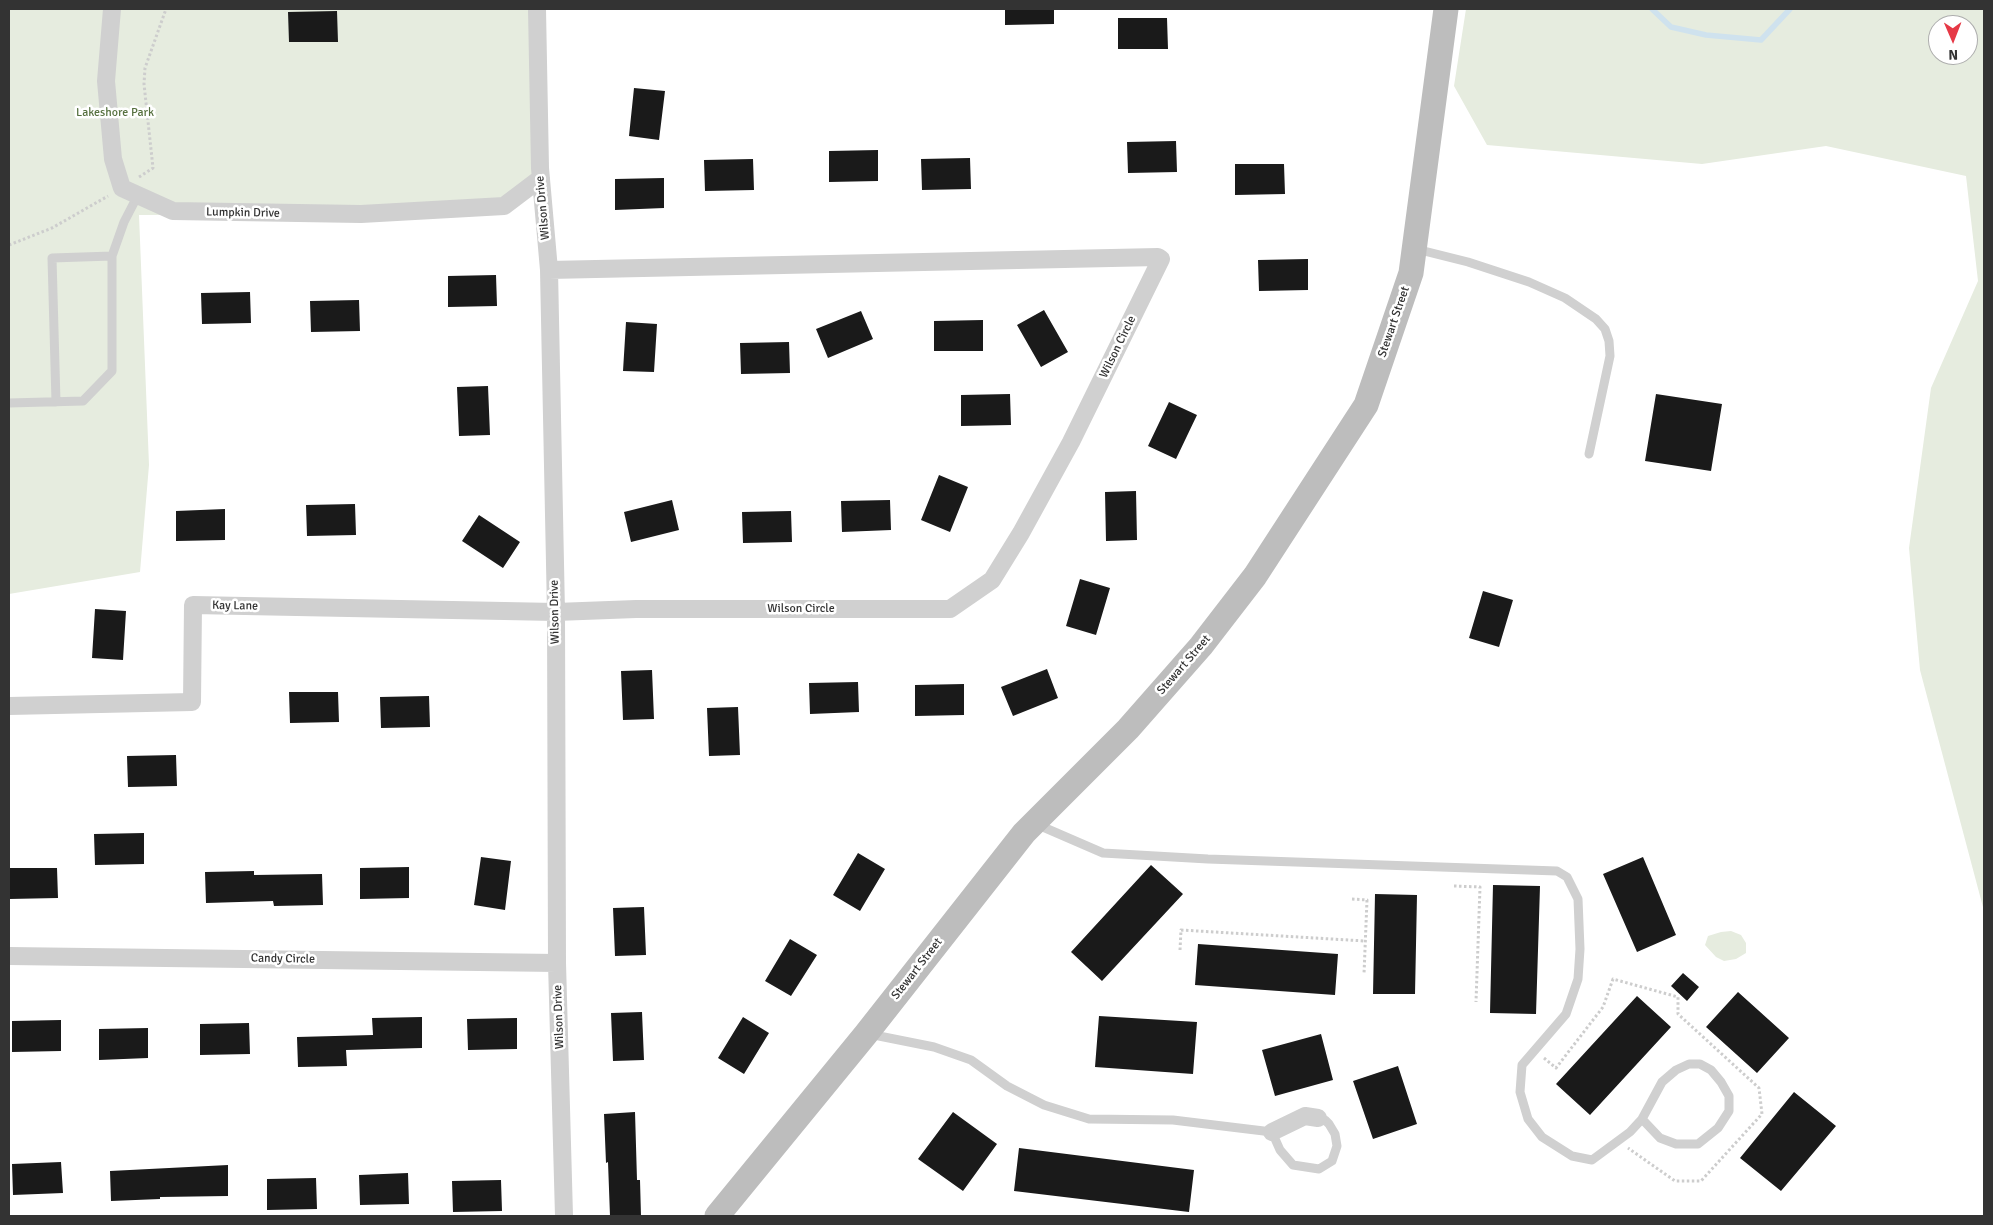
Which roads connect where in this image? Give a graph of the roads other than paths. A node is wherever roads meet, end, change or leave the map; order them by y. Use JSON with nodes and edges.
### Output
{"nodes":[{"id":1,"x":112,"y":9,"type":"edge"},
{"id":2,"x":537,"y":9,"type":"edge"},
{"id":3,"x":1446,"y":9,"type":"edge"},
{"id":4,"x":541,"y":178,"type":"junction"},
{"id":5,"x":138,"y":195,"type":"junction"},
{"id":6,"x":1414,"y":248,"type":"junction"},
{"id":7,"x":112,"y":256,"type":"junction"},
{"id":8,"x":549,"y":270,"type":"junction"},
{"id":9,"x":56,"y":402,"type":"junction"},
{"id":10,"x":9,"y":403,"type":"edge"},
{"id":11,"x":1589,"y":454,"type":"dead end"},
{"id":12,"x":556,"y":612,"type":"junction"},
{"id":13,"x":9,"y":706,"type":"edge"},
{"id":14,"x":1034,"y":823,"type":"junction"},
{"id":15,"x":9,"y":956,"type":"edge"},
{"id":16,"x":557,"y":962,"type":"junction"},
{"id":17,"x":866,"y":1034,"type":"junction"},
{"id":18,"x":1318,"y":1118,"type":"joint"},
{"id":19,"x":1642,"y":1119,"type":"junction"},
{"id":20,"x":1272,"y":1132,"type":"junction"},
{"id":21,"x":564,"y":1216,"type":"edge"},
{"id":22,"x":716,"y":1216,"type":"edge"}],
"edges":[{"from":1,"to":5,"type":"street","name":"Lumpkin Drive"},
{"from":2,"to":4,"type":"street","name":"Wilson Drive"},
{"from":3,"to":6,"type":"street","name":"Stewart Street"},
{"from":4,"to":5,"type":"street","name":"Lumpkin Drive"},
{"from":4,"to":8,"type":"street","name":"Wilson Drive"},
{"from":5,"to":7,"type":"lane"},
{"from":6,"to":11,"type":"lane"},
{"from":6,"to":14,"type":"street","name":"Stewart Street"},
{"from":7,"to":9,"type":"lane"},
{"from":7,"to":9,"type":"lane"},
{"from":8,"to":12,"type":"street","name":"Wilson Drive"},
{"from":8,"to":12,"type":"street","name":"Wilson Circle"},
{"from":9,"to":10,"type":"lane"},
{"from":12,"to":13,"type":"street","name":"Kay Lane"},
{"from":12,"to":16,"type":"street","name":"Wilson Drive"},
{"from":14,"to":17,"type":"street","name":"Stewart Street"},
{"from":14,"to":19,"type":"lane"},
{"from":15,"to":16,"type":"street","name":"Candy Circle"},
{"from":16,"to":21,"type":"street","name":"Wilson Drive"},
{"from":17,"to":20,"type":"lane"},
{"from":17,"to":22,"type":"street","name":"Stewart Street"},
{"from":18,"to":20,"type":"street"},
{"from":18,"to":20,"type":"lane"},
{"from":19,"to":19,"type":"lane"}]}
